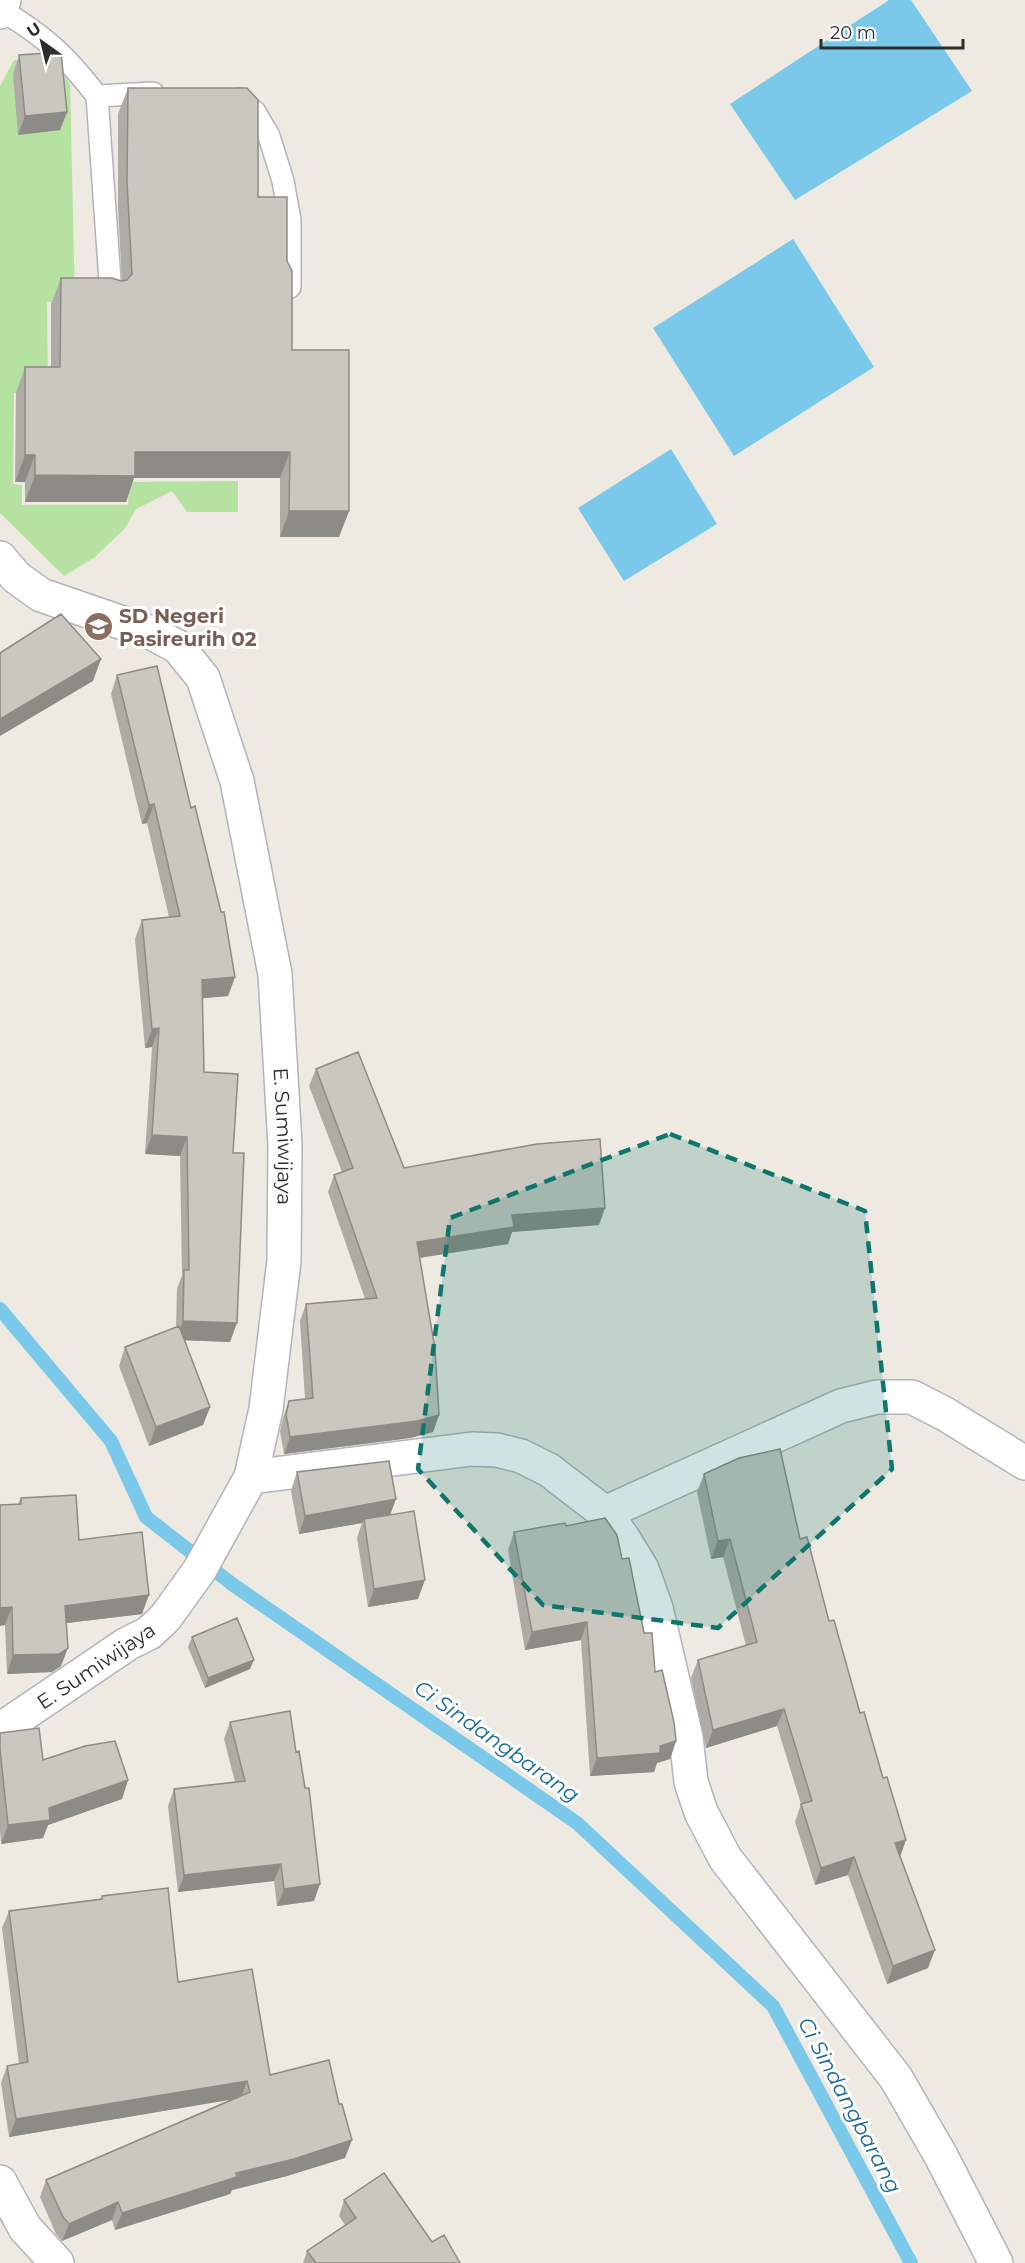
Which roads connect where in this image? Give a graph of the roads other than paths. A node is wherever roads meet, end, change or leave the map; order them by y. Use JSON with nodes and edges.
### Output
{"nodes":[{"id":1,"x":4,"y":0,"type":"edge"},
{"id":2,"x":0,"y":11,"type":"edge"},
{"id":3,"x":173,"y":91,"type":"edge"},
{"id":4,"x":224,"y":94,"type":"edge"},
{"id":5,"x":97,"y":96,"type":"junction"},
{"id":6,"x":290,"y":287,"type":"edge"},
{"id":7,"x":111,"y":295,"type":"edge"},
{"id":8,"x":0,"y":558,"type":"edge"},
{"id":9,"x":1025,"y":1463,"type":"edge"},
{"id":10,"x":245,"y":1489,"type":"junction"},
{"id":11,"x":605,"y":1513,"type":"junction"},
{"id":12,"x":0,"y":1730,"type":"edge"},
{"id":13,"x":0,"y":2182,"type":"edge"},
{"id":14,"x":12,"y":2233,"type":"edge"},
{"id":15,"x":57,"y":2263,"type":"edge"},
{"id":16,"x":996,"y":2263,"type":"edge"}],
"edges":[{"from":1,"to":2,"type":"street"},
{"from":2,"to":5,"type":"lane"},
{"from":3,"to":5,"type":"lane"},
{"from":4,"to":6,"type":"lane"},
{"from":5,"to":7,"type":"lane"},
{"from":8,"to":10,"type":"street","name":"E. Sumiwijaya"},
{"from":9,"to":11,"type":"street"},
{"from":10,"to":11,"type":"street"},
{"from":10,"to":12,"type":"street","name":"E. Sumiwijaya"},
{"from":11,"to":16,"type":"street"},
{"from":13,"to":14,"type":"street"},
{"from":14,"to":15,"type":"street"}]}
